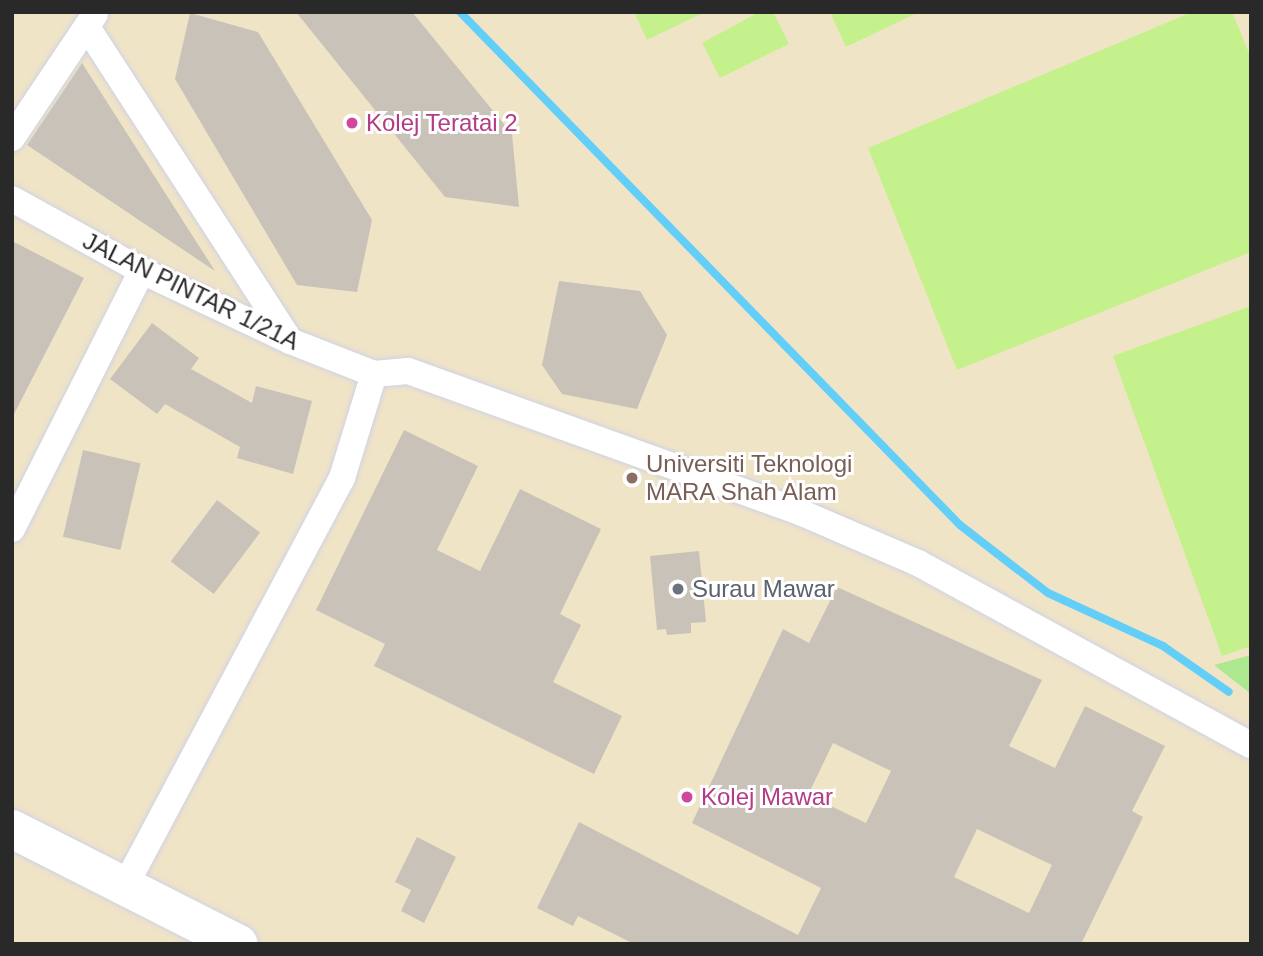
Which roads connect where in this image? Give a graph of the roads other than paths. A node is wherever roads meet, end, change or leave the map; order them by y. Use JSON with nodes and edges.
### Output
{"nodes":[{"id":1,"x":92,"y":20,"type":"edge"},
{"id":2,"x":12,"y":138,"type":"edge"},
{"id":3,"x":12,"y":199,"type":"edge"},
{"id":4,"x":142,"y":271,"type":"junction"},
{"id":5,"x":290,"y":341,"type":"junction"},
{"id":6,"x":374,"y":374,"type":"junction"},
{"id":7,"x":12,"y":529,"type":"edge"},
{"id":8,"x":1251,"y":745,"type":"edge"},
{"id":9,"x":12,"y":829,"type":"edge"},
{"id":10,"x":125,"y":886,"type":"junction"},
{"id":11,"x":239,"y":944,"type":"edge"}],
"edges":[{"from":1,"to":2,"type":"street"},
{"from":1,"to":5,"type":"street"},
{"from":3,"to":4,"type":"street","name":"JALAN PINTAR 1/21A"},
{"from":4,"to":5,"type":"street","name":"JALAN PINTAR 1/21A"},
{"from":4,"to":7,"type":"street"},
{"from":5,"to":6,"type":"street","name":"JALAN PINTAR 1/21A"},
{"from":6,"to":8,"type":"street"},
{"from":6,"to":10,"type":"street"},
{"from":9,"to":10,"type":"street"},
{"from":10,"to":11,"type":"street"}]}
